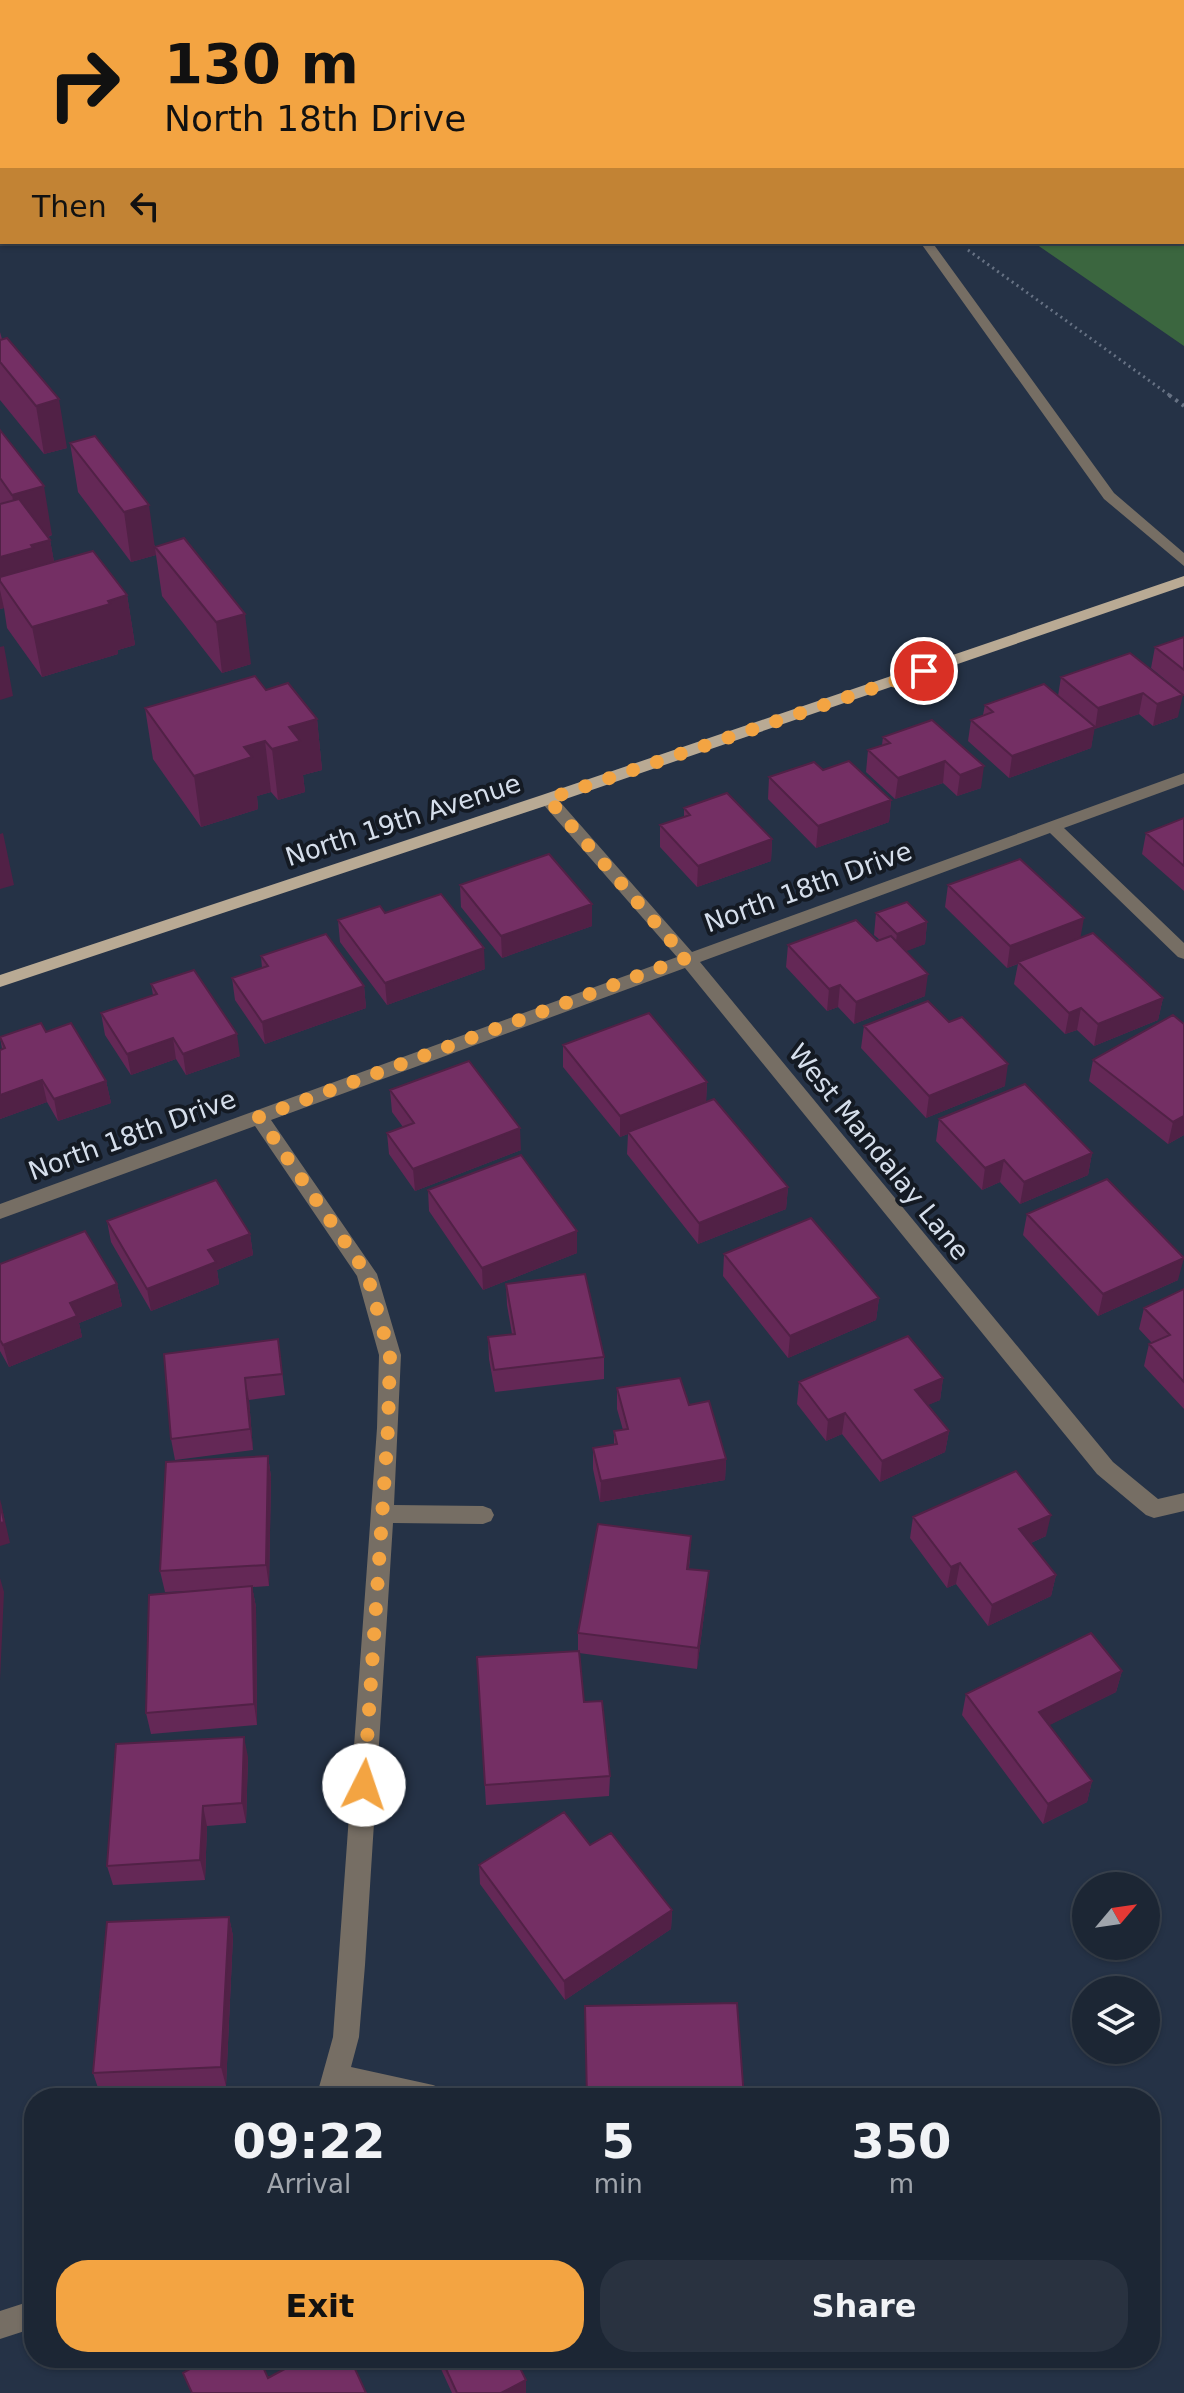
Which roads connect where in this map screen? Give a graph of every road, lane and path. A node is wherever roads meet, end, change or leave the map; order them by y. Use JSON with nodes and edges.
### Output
{"nodes":[{"id":1,"x":927,"y":244,"type":"edge"},
{"id":2,"x":961,"y":244,"type":"edge"},
{"id":3,"x":1184,"y":406,"type":"edge"},
{"id":4,"x":1184,"y":561,"type":"edge"},
{"id":5,"x":1184,"y":581,"type":"edge"},
{"id":6,"x":1184,"y":778,"type":"edge"},
{"id":7,"x":548,"y":799,"type":"junction"},
{"id":8,"x":1052,"y":826,"type":"junction"},
{"id":9,"x":1184,"y":953,"type":"edge"},
{"id":10,"x":686,"y":958,"type":"junction"},
{"id":11,"x":0,"y":981,"type":"edge"},
{"id":12,"x":259,"y":1117,"type":"junction"},
{"id":13,"x":0,"y":1212,"type":"edge"},
{"id":14,"x":1184,"y":1502,"type":"edge"},
{"id":15,"x":382,"y":1514,"type":"junction"},
{"id":16,"x":483,"y":1515,"type":"dead end"},
{"id":17,"x":333,"y":2088,"type":"edge"},
{"id":18,"x":24,"y":2317,"type":"edge"},
{"id":19,"x":0,"y":2325,"type":"edge"}],
"edges":[{"from":1,"to":4,"type":"street"},
{"from":2,"to":3,"type":"path"},
{"from":5,"to":7,"type":"main road","name":"North 19th Avenue"},
{"from":6,"to":8,"type":"street","name":"North 18th Drive"},
{"from":7,"to":10,"type":"street","name":"West Mandalay Lane"},
{"from":7,"to":11,"type":"main road","name":"North 19th Avenue"},
{"from":8,"to":9,"type":"street"},
{"from":8,"to":10,"type":"street","name":"North 18th Drive"},
{"from":10,"to":12,"type":"street","name":"North 18th Drive"},
{"from":10,"to":14,"type":"street","name":"West Mandalay Lane"},
{"from":12,"to":13,"type":"street","name":"North 18th Drive"},
{"from":12,"to":15,"type":"street"},
{"from":15,"to":16,"type":"street"},
{"from":15,"to":17,"type":"street"},
{"from":18,"to":19,"type":"street"}]}
